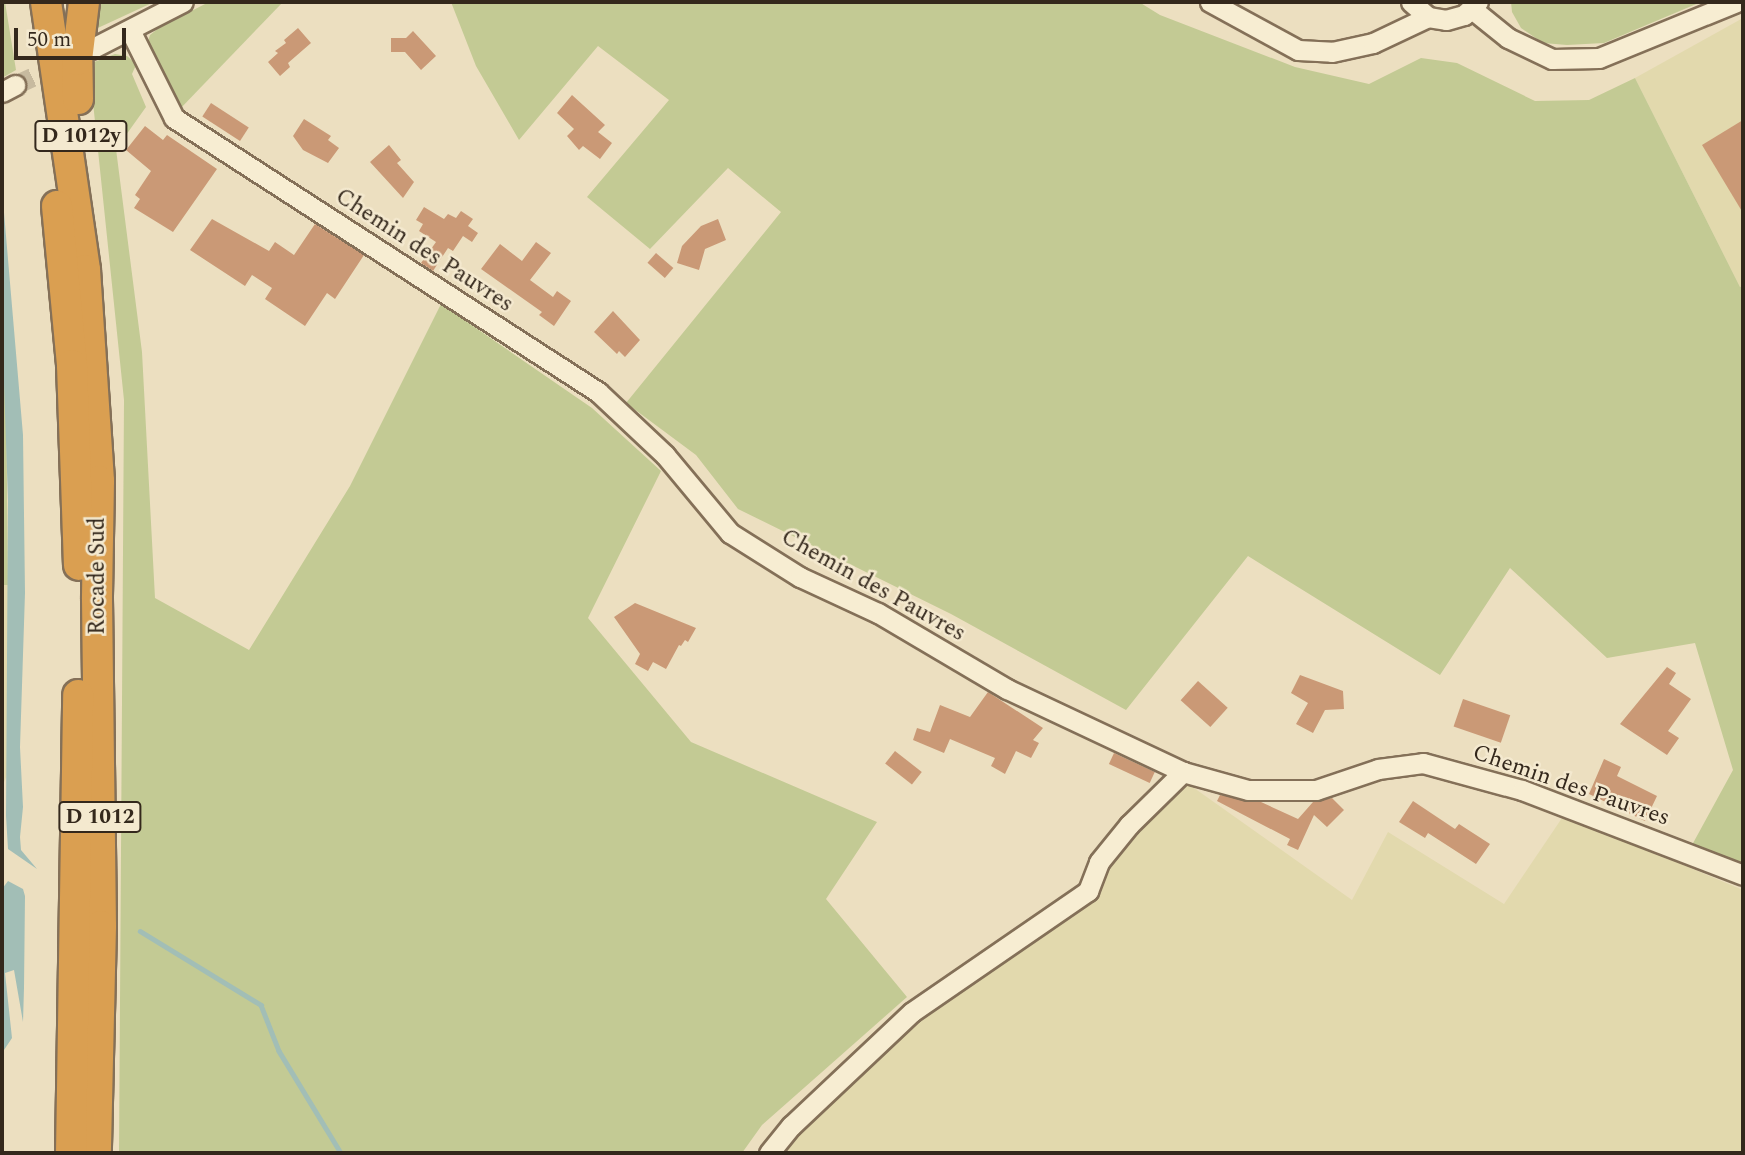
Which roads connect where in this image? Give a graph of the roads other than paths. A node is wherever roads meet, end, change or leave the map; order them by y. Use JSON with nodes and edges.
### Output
{"nodes":[{"id":1,"x":84,"y":2,"type":"edge"},
{"id":2,"x":183,"y":2,"type":"edge"},
{"id":3,"x":1210,"y":2,"type":"edge"},
{"id":4,"x":1736,"y":2,"type":"edge"},
{"id":5,"x":1411,"y":3,"type":"edge"},
{"id":6,"x":1475,"y":6,"type":"edge"},
{"id":7,"x":33,"y":8,"type":"edge"},
{"id":8,"x":1428,"y":17,"type":"junction"},
{"id":9,"x":130,"y":30,"type":"junction"},
{"id":10,"x":1386,"y":36,"type":"junction"},
{"id":11,"x":91,"y":49,"type":"dead end"},
{"id":12,"x":85,"y":270,"type":"junction"},
{"id":13,"x":1183,"y":772,"type":"junction"},
{"id":14,"x":1743,"y":875,"type":"edge"},
{"id":15,"x":71,"y":1153,"type":"edge"},
{"id":16,"x":96,"y":1153,"type":"edge"},
{"id":17,"x":769,"y":1153,"type":"edge"}],
"edges":[{"from":1,"to":12,"type":"highway","number":"D 1012y"},
{"from":2,"to":9,"type":"street"},
{"from":3,"to":10,"type":"street"},
{"from":4,"to":6,"type":"street"},
{"from":5,"to":8,"type":"street"},
{"from":5,"to":10,"type":"street"},
{"from":6,"to":8,"type":"street"},
{"from":7,"to":12,"type":"highway","name":"Rocade Sud","number":"D 1012"},
{"from":7,"to":15,"type":"highway","name":"Rocade Sud","number":"D 1012"},
{"from":8,"to":10,"type":"street"},
{"from":9,"to":11,"type":"street"},
{"from":9,"to":13,"type":"street","name":"Chemin des Pauvres"},
{"from":12,"to":16,"type":"highway","name":"Rocade Sud","number":"D 1012"},
{"from":13,"to":14,"type":"street","name":"Chemin des Pauvres"},
{"from":13,"to":17,"type":"street"}]}
